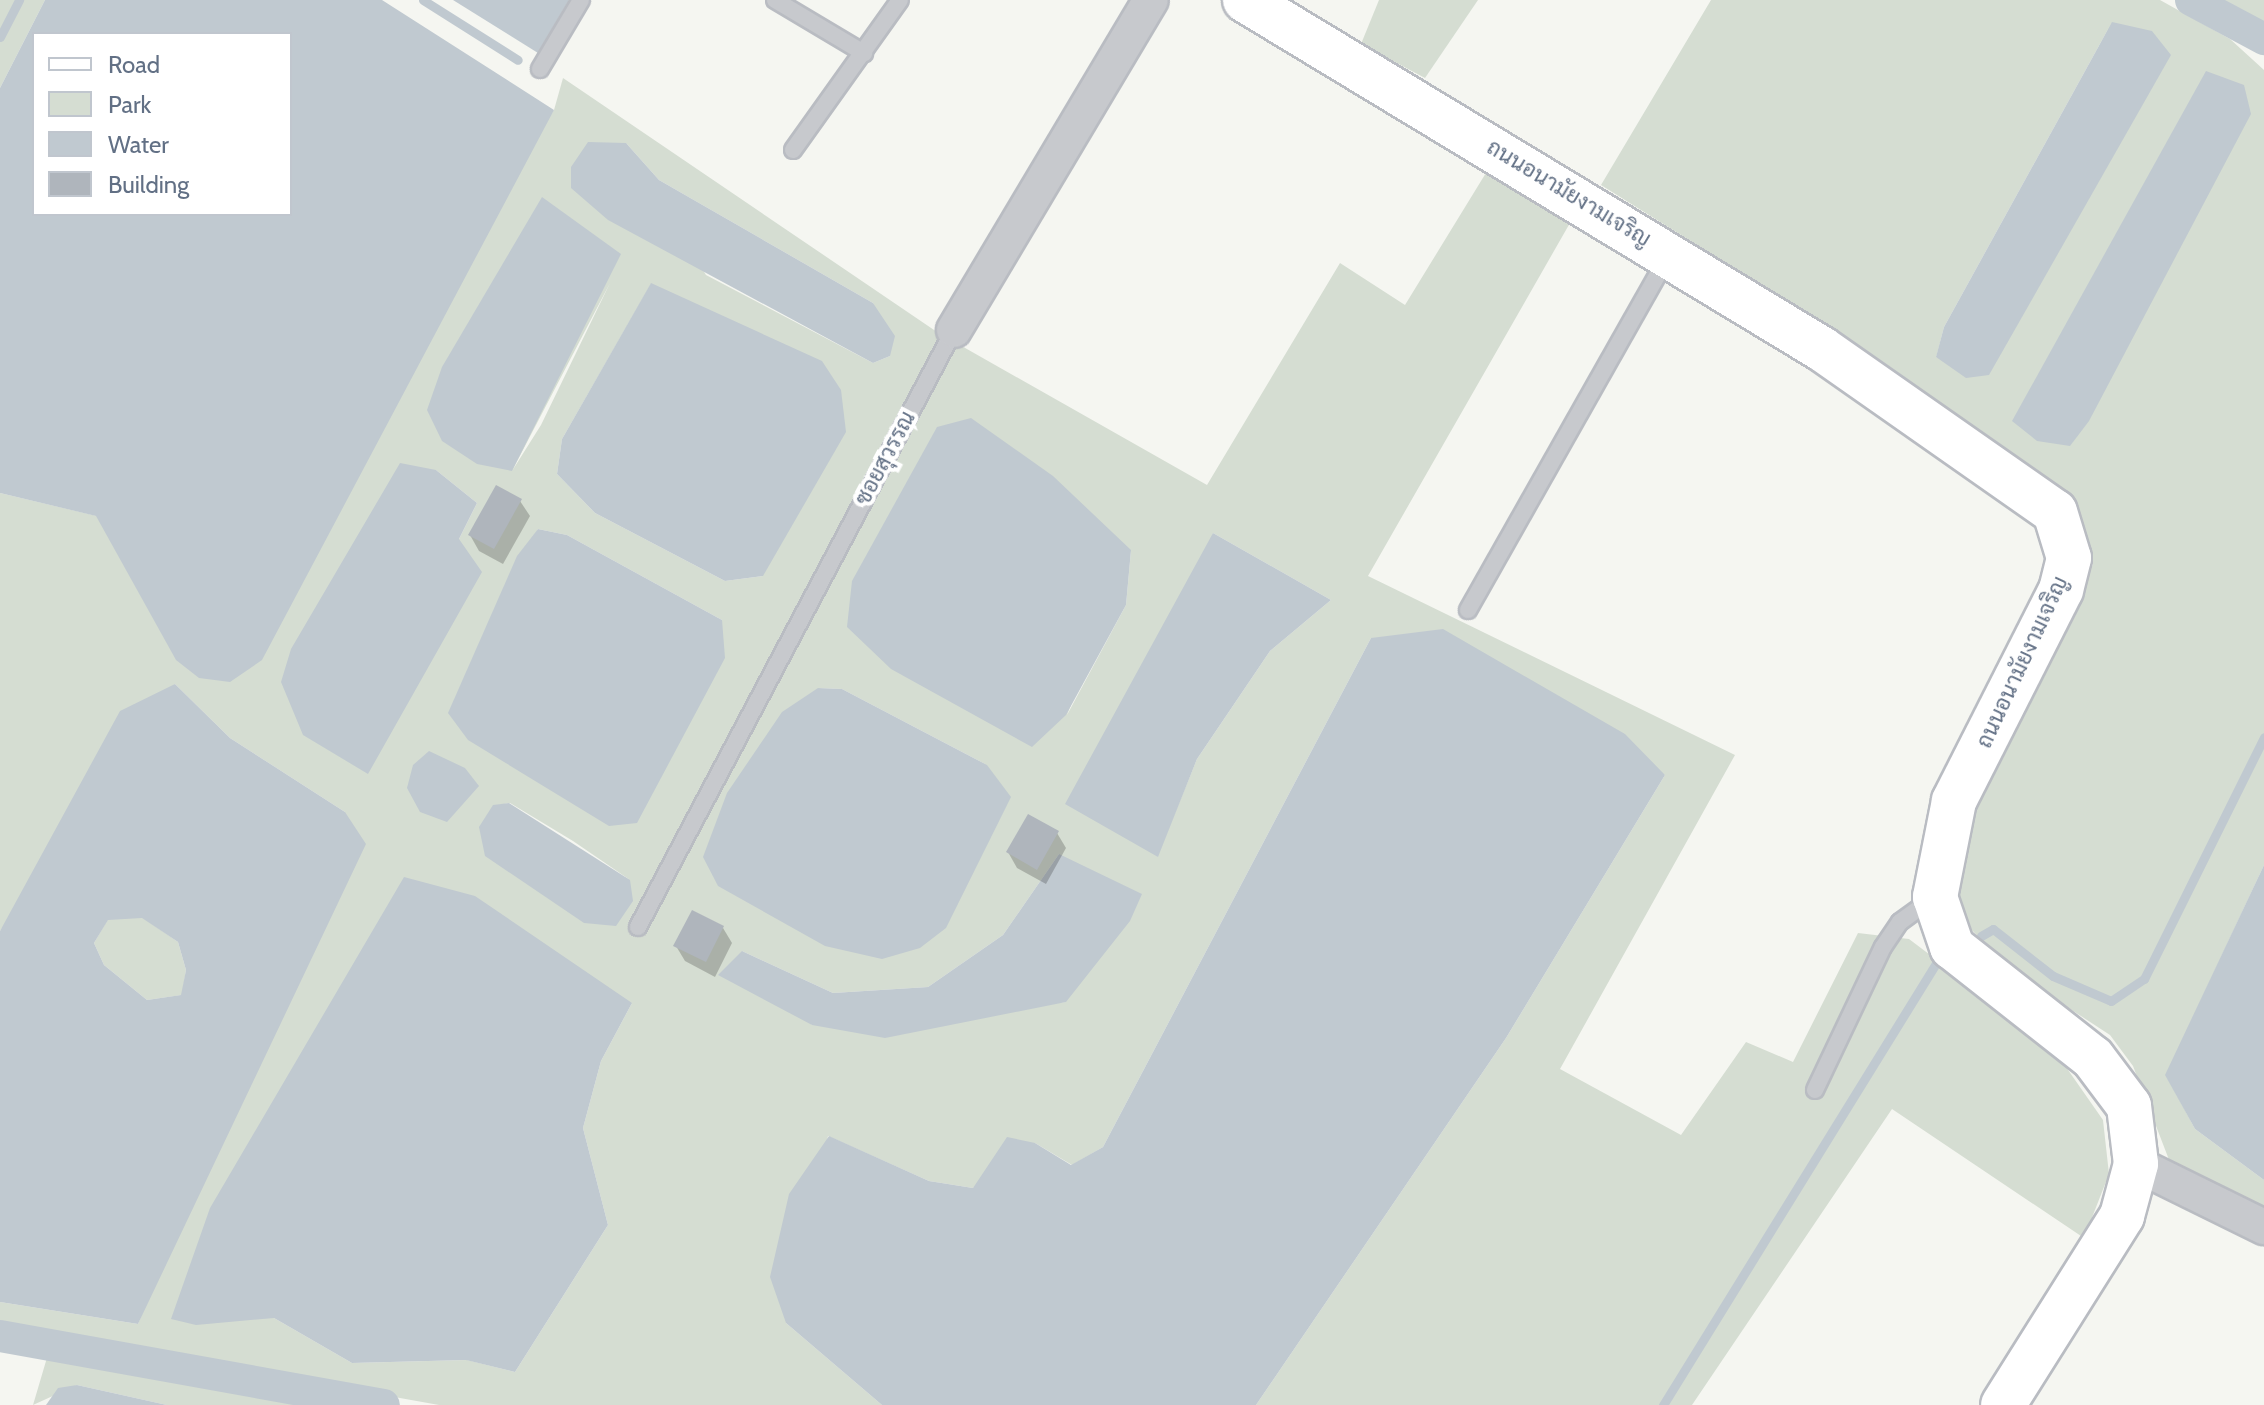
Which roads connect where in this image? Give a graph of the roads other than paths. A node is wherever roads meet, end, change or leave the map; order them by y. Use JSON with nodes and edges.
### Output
{"nodes":[{"id":1,"x":581,"y":0,"type":"edge"},
{"id":2,"x":775,"y":0,"type":"edge"},
{"id":3,"x":900,"y":0,"type":"edge"},
{"id":4,"x":1151,"y":0,"type":"edge"},
{"id":5,"x":1245,"y":0,"type":"edge"},
{"id":6,"x":864,"y":53,"type":"junction"},
{"id":7,"x":540,"y":69,"type":"dead end"},
{"id":8,"x":793,"y":150,"type":"dead end"},
{"id":9,"x":1669,"y":254,"type":"junction"},
{"id":10,"x":954,"y":330,"type":"joint"},
{"id":11,"x":1468,"y":610,"type":"dead end"},
{"id":12,"x":1935,"y":897,"type":"junction"},
{"id":13,"x":638,"y":927,"type":"dead end"},
{"id":14,"x":1815,"y":1090,"type":"dead end"},
{"id":15,"x":2136,"y":1164,"type":"junction"},
{"id":16,"x":2264,"y":1227,"type":"edge"},
{"id":17,"x":2003,"y":1405,"type":"edge"}],
"edges":[{"from":1,"to":7,"type":"lane"},
{"from":2,"to":6,"type":"lane"},
{"from":3,"to":6,"type":"lane"},
{"from":4,"to":10,"type":"street","name":"ซอยสุวรรณ"},
{"from":5,"to":9,"type":"street","name":"ถนนอนามัยงามเจริญ"},
{"from":6,"to":8,"type":"lane"},
{"from":9,"to":11,"type":"lane"},
{"from":9,"to":12,"type":"street","name":"ถนนอนามัยงามเจริญ"},
{"from":10,"to":13,"type":"lane","name":"ซอยสุวรรณ"},
{"from":12,"to":14,"type":"lane"},
{"from":12,"to":15,"type":"street","name":"ถนนอนามัยงามเจริญ"},
{"from":15,"to":16,"type":"street"},
{"from":15,"to":17,"type":"street","name":"ถนนอนามัยงามเจริญ"}]}
